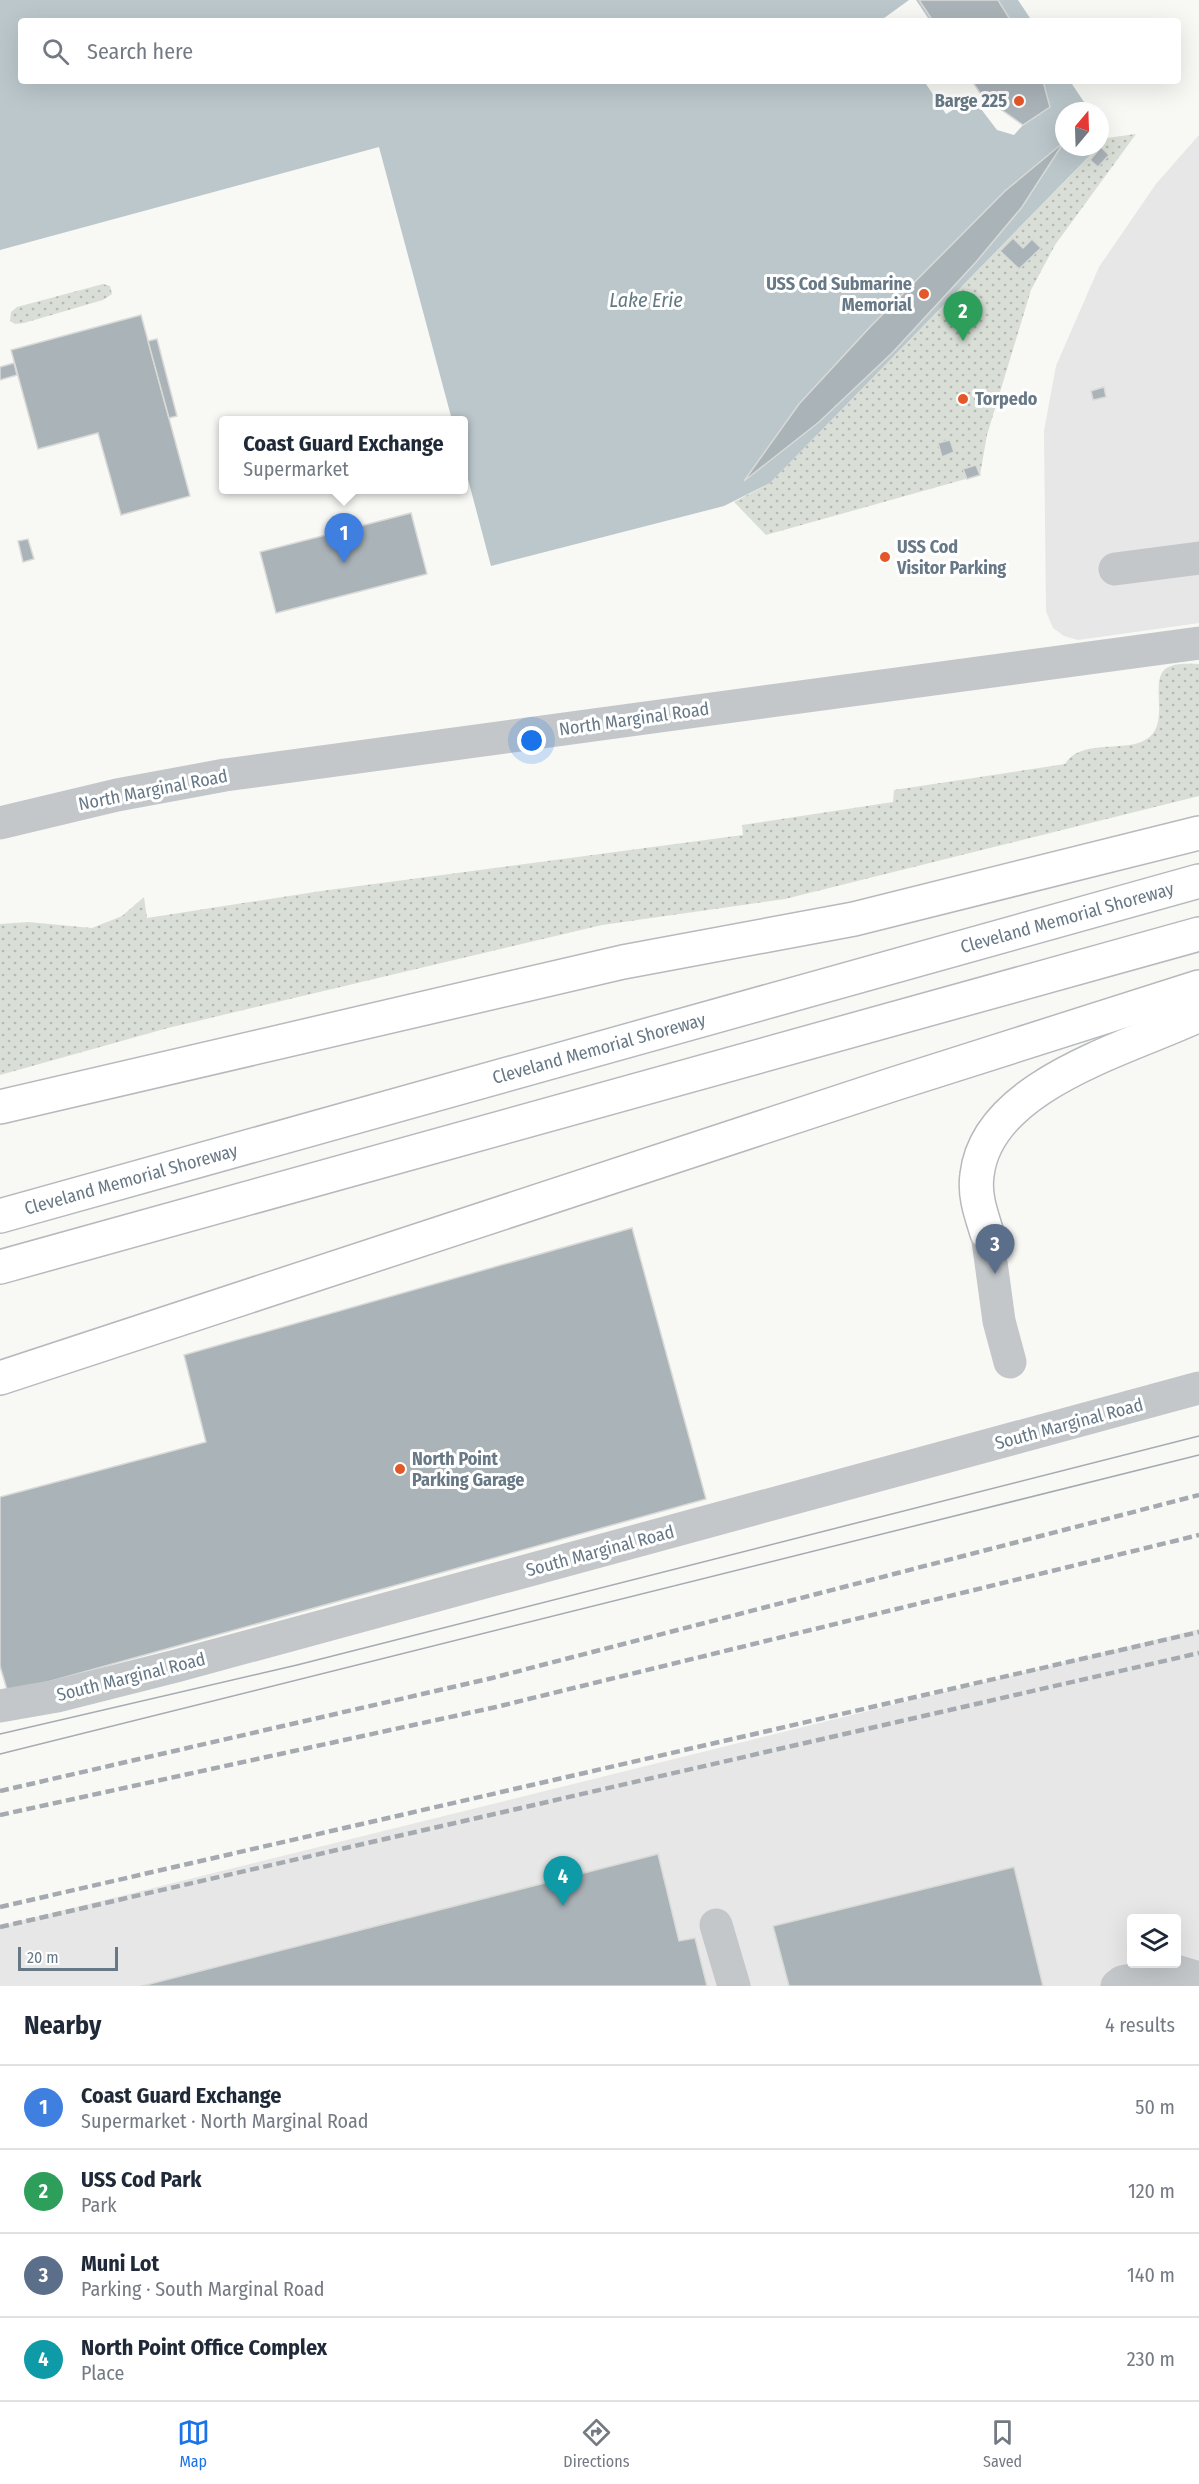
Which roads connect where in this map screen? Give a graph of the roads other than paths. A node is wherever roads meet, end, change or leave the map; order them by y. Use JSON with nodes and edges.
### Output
{"nodes":[{"id":1,"x":1199,"y":558,"type":"edge"},
{"id":2,"x":1115,"y":569,"type":"dead end"},
{"id":3,"x":1199,"y":643,"type":"edge"},
{"id":4,"x":0,"y":823,"type":"edge"},
{"id":5,"x":1199,"y":833,"type":"edge"},
{"id":6,"x":1199,"y":881,"type":"edge"},
{"id":7,"x":1199,"y":934,"type":"edge"},
{"id":8,"x":1199,"y":987,"type":"edge"},
{"id":9,"x":1199,"y":1015,"type":"edge"},
{"id":10,"x":0,"y":1107,"type":"edge"},
{"id":11,"x":0,"y":1216,"type":"edge"},
{"id":12,"x":987,"y":1233,"type":"joint"},
{"id":13,"x":0,"y":1267,"type":"edge"},
{"id":14,"x":1010,"y":1362,"type":"dead end"},
{"id":15,"x":0,"y":1378,"type":"edge"},
{"id":16,"x":1199,"y":1388,"type":"edge"},
{"id":17,"x":0,"y":1706,"type":"edge"},
{"id":18,"x":716,"y":1925,"type":"dead end"},
{"id":19,"x":1199,"y":1978,"type":"edge"},
{"id":20,"x":734,"y":1986,"type":"edge"},
{"id":21,"x":1117,"y":1986,"type":"edge"}],
"edges":[{"from":1,"to":2,"type":"street"},
{"from":3,"to":4,"type":"street","name":"North Marginal Road"},
{"from":5,"to":10,"type":"highway"},
{"from":6,"to":11,"type":"highway","name":"Cleveland Memorial Shoreway"},
{"from":7,"to":13,"type":"highway"},
{"from":8,"to":15,"type":"highway"},
{"from":9,"to":12,"type":"highway"},
{"from":12,"to":14,"type":"street"},
{"from":16,"to":17,"type":"street","name":"South Marginal Road"},
{"from":18,"to":20,"type":"street"},
{"from":19,"to":21,"type":"street"}]}
